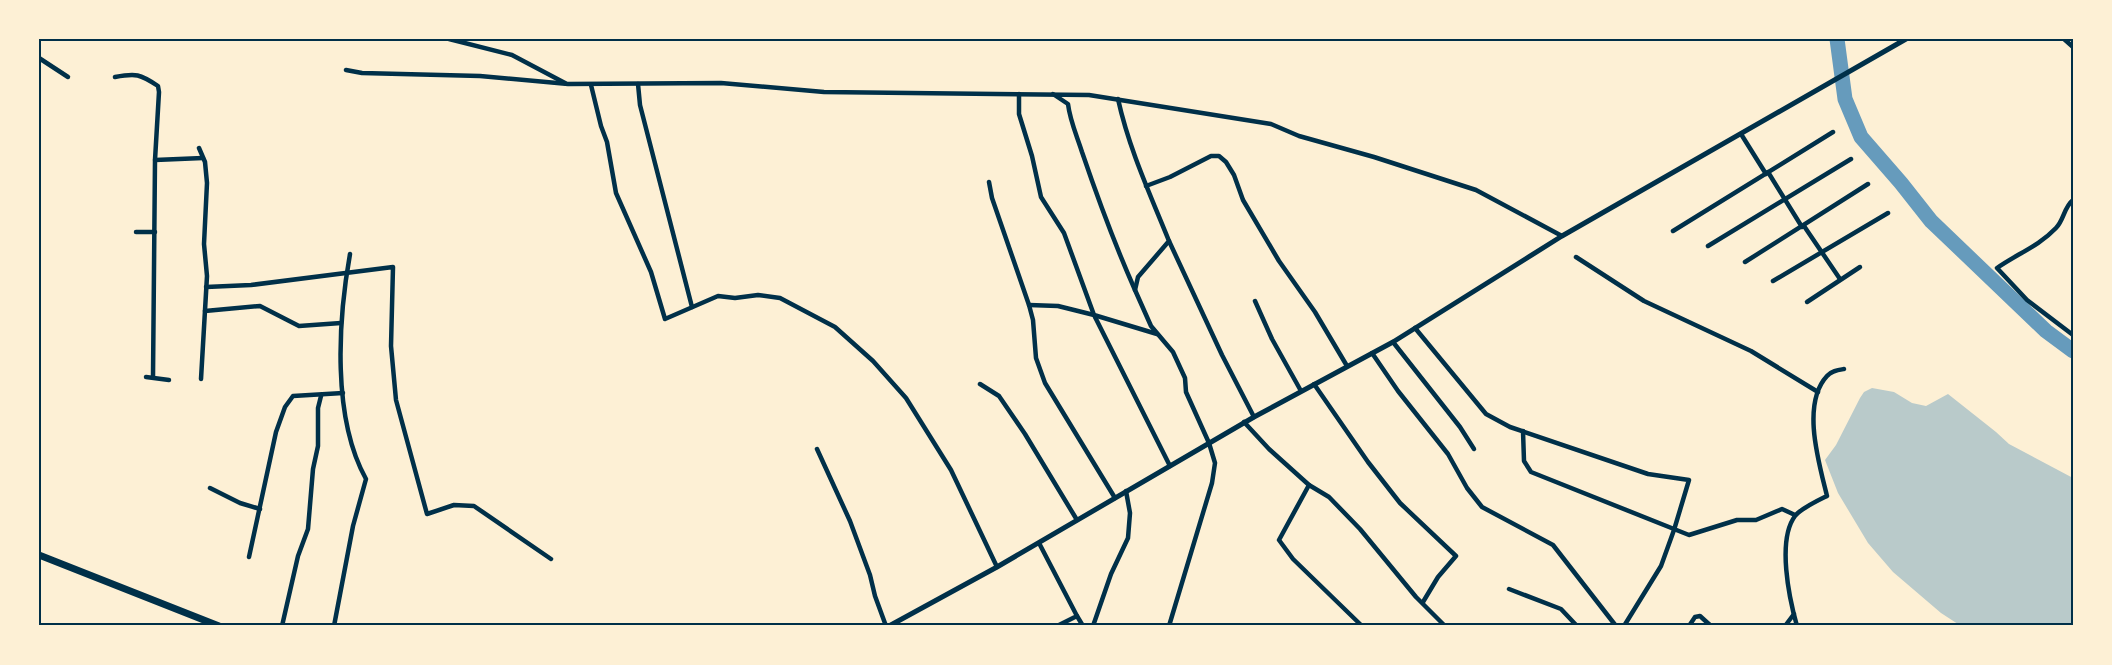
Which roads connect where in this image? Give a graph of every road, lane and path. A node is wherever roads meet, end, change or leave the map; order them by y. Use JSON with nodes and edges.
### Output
{"nodes":[{"id":1,"x":449,"y":39,"type":"edge"},
{"id":2,"x":1906,"y":39,"type":"edge"},
{"id":3,"x":2064,"y":39,"type":"edge"},
{"id":4,"x":2073,"y":47,"type":"edge"},
{"id":5,"x":39,"y":58,"type":"edge"},
{"id":6,"x":346,"y":70,"type":"dead end"},
{"id":7,"x":68,"y":77,"type":"dead end"},
{"id":8,"x":115,"y":77,"type":"dead end"},
{"id":9,"x":568,"y":84,"type":"junction"},
{"id":10,"x":638,"y":84,"type":"junction"},
{"id":11,"x":591,"y":85,"type":"junction"},
{"id":12,"x":1019,"y":94,"type":"junction"},
{"id":13,"x":1052,"y":94,"type":"junction"},
{"id":14,"x":1118,"y":99,"type":"junction"},
{"id":15,"x":1833,"y":132,"type":"dead end"},
{"id":16,"x":1741,"y":134,"type":"junction"},
{"id":17,"x":199,"y":148,"type":"dead end"},
{"id":18,"x":204,"y":158,"type":"junction"},
{"id":19,"x":1851,"y":159,"type":"dead end"},
{"id":20,"x":155,"y":160,"type":"junction"},
{"id":21,"x":1767,"y":173,"type":"junction"},
{"id":22,"x":989,"y":182,"type":"dead end"},
{"id":23,"x":1868,"y":184,"type":"dead end"},
{"id":24,"x":1146,"y":186,"type":"junction"},
{"id":25,"x":1785,"y":199,"type":"junction"},
{"id":26,"x":2073,"y":200,"type":"edge"},
{"id":27,"x":1888,"y":213,"type":"dead end"},
{"id":28,"x":1803,"y":226,"type":"junction"},
{"id":29,"x":1673,"y":231,"type":"dead end"},
{"id":30,"x":136,"y":232,"type":"dead end"},
{"id":31,"x":155,"y":232,"type":"junction"},
{"id":32,"x":1562,"y":236,"type":"junction"},
{"id":33,"x":1170,"y":241,"type":"junction"},
{"id":34,"x":1708,"y":246,"type":"dead end"},
{"id":35,"x":1822,"y":252,"type":"junction"},
{"id":36,"x":350,"y":254,"type":"dead end"},
{"id":37,"x":1576,"y":257,"type":"dead end"},
{"id":38,"x":1745,"y":262,"type":"dead end"},
{"id":39,"x":1860,"y":267,"type":"dead end"},
{"id":40,"x":346,"y":273,"type":"junction"},
{"id":41,"x":1840,"y":279,"type":"junction"},
{"id":42,"x":1773,"y":281,"type":"dead end"},
{"id":43,"x":206,"y":288,"type":"junction"},
{"id":44,"x":1135,"y":290,"type":"junction"},
{"id":45,"x":1255,"y":301,"type":"dead end"},
{"id":46,"x":1807,"y":302,"type":"dead end"},
{"id":47,"x":1029,"y":305,"type":"junction"},
{"id":48,"x":692,"y":307,"type":"junction"},
{"id":49,"x":206,"y":311,"type":"junction"},
{"id":50,"x":1094,"y":315,"type":"junction"},
{"id":51,"x":341,"y":323,"type":"junction"},
{"id":52,"x":1415,"y":328,"type":"junction"},
{"id":53,"x":1157,"y":334,"type":"junction"},
{"id":54,"x":2073,"y":335,"type":"edge"},
{"id":55,"x":1393,"y":342,"type":"junction"},
{"id":56,"x":1371,"y":353,"type":"junction"},
{"id":57,"x":1347,"y":366,"type":"junction"},
{"id":58,"x":1844,"y":369,"type":"dead end"},
{"id":59,"x":146,"y":377,"type":"dead end"},
{"id":60,"x":153,"y":377,"type":"junction"},
{"id":61,"x":169,"y":380,"type":"dead end"},
{"id":62,"x":201,"y":380,"type":"dead end"},
{"id":63,"x":980,"y":384,"type":"dead end"},
{"id":64,"x":1314,"y":384,"type":"junction"},
{"id":65,"x":1301,"y":392,"type":"junction"},
{"id":66,"x":1818,"y":392,"type":"junction"},
{"id":67,"x":343,"y":393,"type":"junction"},
{"id":68,"x":321,"y":396,"type":"junction"},
{"id":69,"x":1254,"y":417,"type":"junction"},
{"id":70,"x":1244,"y":422,"type":"junction"},
{"id":71,"x":1523,"y":431,"type":"junction"},
{"id":72,"x":1209,"y":443,"type":"junction"},
{"id":73,"x":817,"y":449,"type":"dead end"},
{"id":74,"x":1474,"y":449,"type":"dead end"},
{"id":75,"x":1170,"y":466,"type":"junction"},
{"id":76,"x":1309,"y":485,"type":"junction"},
{"id":77,"x":210,"y":488,"type":"dead end"},
{"id":78,"x":1126,"y":491,"type":"junction"},
{"id":79,"x":1115,"y":498,"type":"junction"},
{"id":80,"x":260,"y":508,"type":"junction"},
{"id":81,"x":1795,"y":515,"type":"junction"},
{"id":82,"x":1077,"y":520,"type":"junction"},
{"id":83,"x":1674,"y":530,"type":"junction"},
{"id":84,"x":1039,"y":543,"type":"junction"},
{"id":85,"x":39,"y":555,"type":"edge"},
{"id":86,"x":249,"y":557,"type":"dead end"},
{"id":87,"x":551,"y":559,"type":"dead end"},
{"id":88,"x":997,"y":567,"type":"junction"},
{"id":89,"x":1509,"y":589,"type":"dead end"},
{"id":90,"x":1423,"y":602,"type":"junction"},
{"id":91,"x":1794,"y":614,"type":"junction"},
{"id":92,"x":1077,"y":616,"type":"junction"},
{"id":93,"x":891,"y":625,"type":"edge"},
{"id":94,"x":219,"y":626,"type":"edge"},
{"id":95,"x":282,"y":626,"type":"edge"},
{"id":96,"x":334,"y":626,"type":"edge"},
{"id":97,"x":1057,"y":626,"type":"edge"},
{"id":98,"x":1083,"y":626,"type":"edge"},
{"id":99,"x":1093,"y":626,"type":"edge"},
{"id":100,"x":1169,"y":626,"type":"edge"},
{"id":101,"x":1362,"y":626,"type":"edge"},
{"id":102,"x":1445,"y":626,"type":"edge"},
{"id":103,"x":1576,"y":626,"type":"edge"},
{"id":104,"x":1616,"y":626,"type":"edge"},
{"id":105,"x":1624,"y":626,"type":"edge"},
{"id":106,"x":1689,"y":626,"type":"edge"},
{"id":107,"x":1711,"y":626,"type":"edge"},
{"id":108,"x":1785,"y":626,"type":"edge"},
{"id":109,"x":1797,"y":626,"type":"edge"}],
"edges":[{"from":1,"to":9,"type":"street"},
{"from":2,"to":16,"type":"street"},
{"from":3,"to":4,"type":"street"},
{"from":5,"to":7,"type":"street"},
{"from":6,"to":9,"type":"street"},
{"from":8,"to":20,"type":"street"},
{"from":9,"to":11,"type":"street"},
{"from":10,"to":11,"type":"street"},
{"from":10,"to":12,"type":"street"},
{"from":10,"to":48,"type":"street"},
{"from":11,"to":48,"type":"street"},
{"from":12,"to":13,"type":"street"},
{"from":12,"to":50,"type":"street"},
{"from":13,"to":14,"type":"street"},
{"from":13,"to":44,"type":"street"},
{"from":14,"to":24,"type":"street"},
{"from":14,"to":32,"type":"street"},
{"from":15,"to":21,"type":"street"},
{"from":16,"to":21,"type":"street"},
{"from":16,"to":32,"type":"street"},
{"from":17,"to":18,"type":"street"},
{"from":18,"to":20,"type":"street"},
{"from":18,"to":43,"type":"street"},
{"from":19,"to":25,"type":"street"},
{"from":20,"to":31,"type":"street"},
{"from":21,"to":25,"type":"street"},
{"from":21,"to":29,"type":"street"},
{"from":22,"to":47,"type":"street"},
{"from":23,"to":28,"type":"street"},
{"from":24,"to":33,"type":"street"},
{"from":24,"to":57,"type":"street"},
{"from":25,"to":28,"type":"street"},
{"from":25,"to":34,"type":"street"},
{"from":26,"to":54,"type":"street"},
{"from":27,"to":35,"type":"street"},
{"from":28,"to":35,"type":"street"},
{"from":28,"to":38,"type":"street"},
{"from":30,"to":31,"type":"street"},
{"from":31,"to":60,"type":"street"},
{"from":32,"to":52,"type":"street"},
{"from":33,"to":44,"type":"street"},
{"from":33,"to":69,"type":"street"},
{"from":35,"to":41,"type":"street"},
{"from":35,"to":42,"type":"street"},
{"from":36,"to":40,"type":"street"},
{"from":37,"to":66,"type":"street"},
{"from":39,"to":41,"type":"street"},
{"from":40,"to":43,"type":"street"},
{"from":40,"to":51,"type":"street"},
{"from":40,"to":87,"type":"street"},
{"from":41,"to":46,"type":"street"},
{"from":43,"to":49,"type":"street"},
{"from":44,"to":53,"type":"street"},
{"from":45,"to":65,"type":"street"},
{"from":47,"to":50,"type":"street"},
{"from":47,"to":79,"type":"street"},
{"from":48,"to":88,"type":"street"},
{"from":49,"to":51,"type":"street"},
{"from":49,"to":62,"type":"street"},
{"from":50,"to":53,"type":"street"},
{"from":50,"to":75,"type":"street"},
{"from":51,"to":67,"type":"street"},
{"from":52,"to":55,"type":"street"},
{"from":52,"to":71,"type":"street"},
{"from":53,"to":72,"type":"street"},
{"from":55,"to":56,"type":"street"},
{"from":55,"to":74,"type":"street"},
{"from":56,"to":57,"type":"street"},
{"from":56,"to":104,"type":"street"},
{"from":57,"to":64,"type":"street"},
{"from":58,"to":66,"type":"street"},
{"from":59,"to":60,"type":"street"},
{"from":60,"to":61,"type":"street"},
{"from":63,"to":82,"type":"street"},
{"from":64,"to":65,"type":"street"},
{"from":64,"to":90,"type":"street"},
{"from":65,"to":69,"type":"street"},
{"from":66,"to":81,"type":"street"},
{"from":67,"to":68,"type":"street"},
{"from":67,"to":96,"type":"street"},
{"from":68,"to":80,"type":"street"},
{"from":68,"to":95,"type":"street"},
{"from":69,"to":70,"type":"street"},
{"from":70,"to":72,"type":"street"},
{"from":70,"to":76,"type":"street"},
{"from":71,"to":83,"type":"street"},
{"from":71,"to":83,"type":"street"},
{"from":72,"to":75,"type":"street"},
{"from":72,"to":100,"type":"street"},
{"from":73,"to":93,"type":"street"},
{"from":75,"to":78,"type":"street"},
{"from":76,"to":90,"type":"street"},
{"from":76,"to":101,"type":"street"},
{"from":77,"to":80,"type":"street"},
{"from":78,"to":79,"type":"street"},
{"from":78,"to":99,"type":"street"},
{"from":79,"to":82,"type":"street"},
{"from":80,"to":86,"type":"street"},
{"from":81,"to":83,"type":"street"},
{"from":81,"to":91,"type":"street"},
{"from":82,"to":84,"type":"street"},
{"from":83,"to":105,"type":"street"},
{"from":84,"to":88,"type":"street"},
{"from":84,"to":92,"type":"street"},
{"from":85,"to":94,"type":"main road"},
{"from":88,"to":93,"type":"street"},
{"from":89,"to":103,"type":"street"},
{"from":90,"to":102,"type":"street"},
{"from":91,"to":108,"type":"street"},
{"from":91,"to":109,"type":"street"},
{"from":92,"to":97,"type":"street"},
{"from":92,"to":98,"type":"street"},
{"from":106,"to":107,"type":"street"}]}
